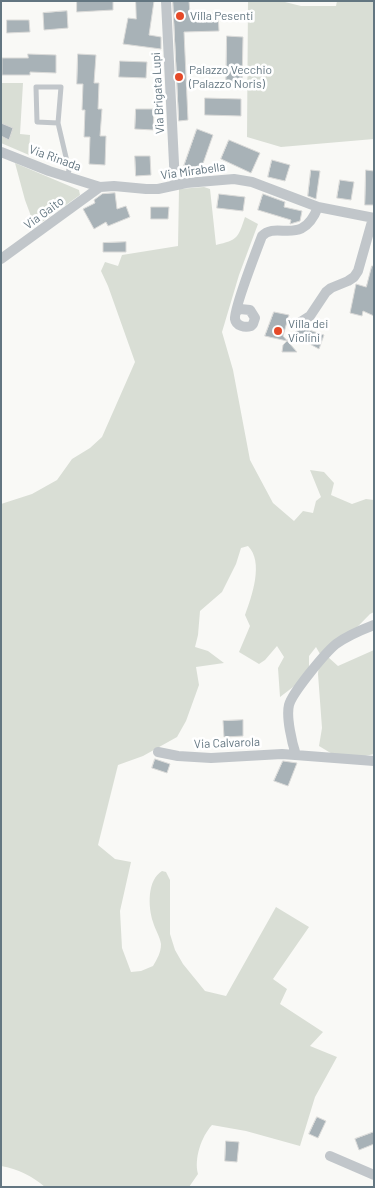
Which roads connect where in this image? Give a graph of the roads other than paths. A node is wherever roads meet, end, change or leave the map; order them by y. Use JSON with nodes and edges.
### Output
{"nodes":[{"id":1,"x":166,"y":1,"type":"edge"},
{"id":2,"x":58,"y":123,"type":"junction"},
{"id":3,"x":1,"y":152,"type":"edge"},
{"id":4,"x":67,"y":176,"type":"junction"},
{"id":5,"x":175,"y":184,"type":"junction"},
{"id":6,"x":100,"y":187,"type":"junction"},
{"id":7,"x":318,"y":207,"type":"junction"},
{"id":8,"x":374,"y":218,"type":"edge"},
{"id":9,"x":1,"y":259,"type":"edge"},
{"id":10,"x":237,"y":311,"type":"dead end"},
{"id":11,"x":296,"y":325,"type":"dead end"},
{"id":12,"x":374,"y":625,"type":"edge"},
{"id":13,"x":158,"y":752,"type":"dead end"},
{"id":14,"x":296,"y":755,"type":"junction"},
{"id":15,"x":374,"y":761,"type":"edge"},
{"id":16,"x":330,"y":1156,"type":"dead end"},
{"id":17,"x":374,"y":1175,"type":"edge"}],
"edges":[{"from":1,"to":5,"type":"street","name":"Via Brigata Lupi"},
{"from":2,"to":2,"type":"lane"},
{"from":2,"to":4,"type":"lane"},
{"from":3,"to":4,"type":"street","name":"Via Rinada"},
{"from":4,"to":6,"type":"street","name":"Via Rinada"},
{"from":5,"to":6,"type":"street","name":"Via Mirabella"},
{"from":5,"to":7,"type":"street","name":"Via Mirabella"},
{"from":6,"to":9,"type":"street","name":"Via Gaito"},
{"from":7,"to":8,"type":"street","name":"Via Mirabella"},
{"from":7,"to":10,"type":"street"},
{"from":8,"to":11,"type":"street"},
{"from":12,"to":14,"type":"street"},
{"from":13,"to":14,"type":"street","name":"Via Calvarola"},
{"from":14,"to":15,"type":"street","name":"Via Calvarola"},
{"from":16,"to":17,"type":"street"}]}
